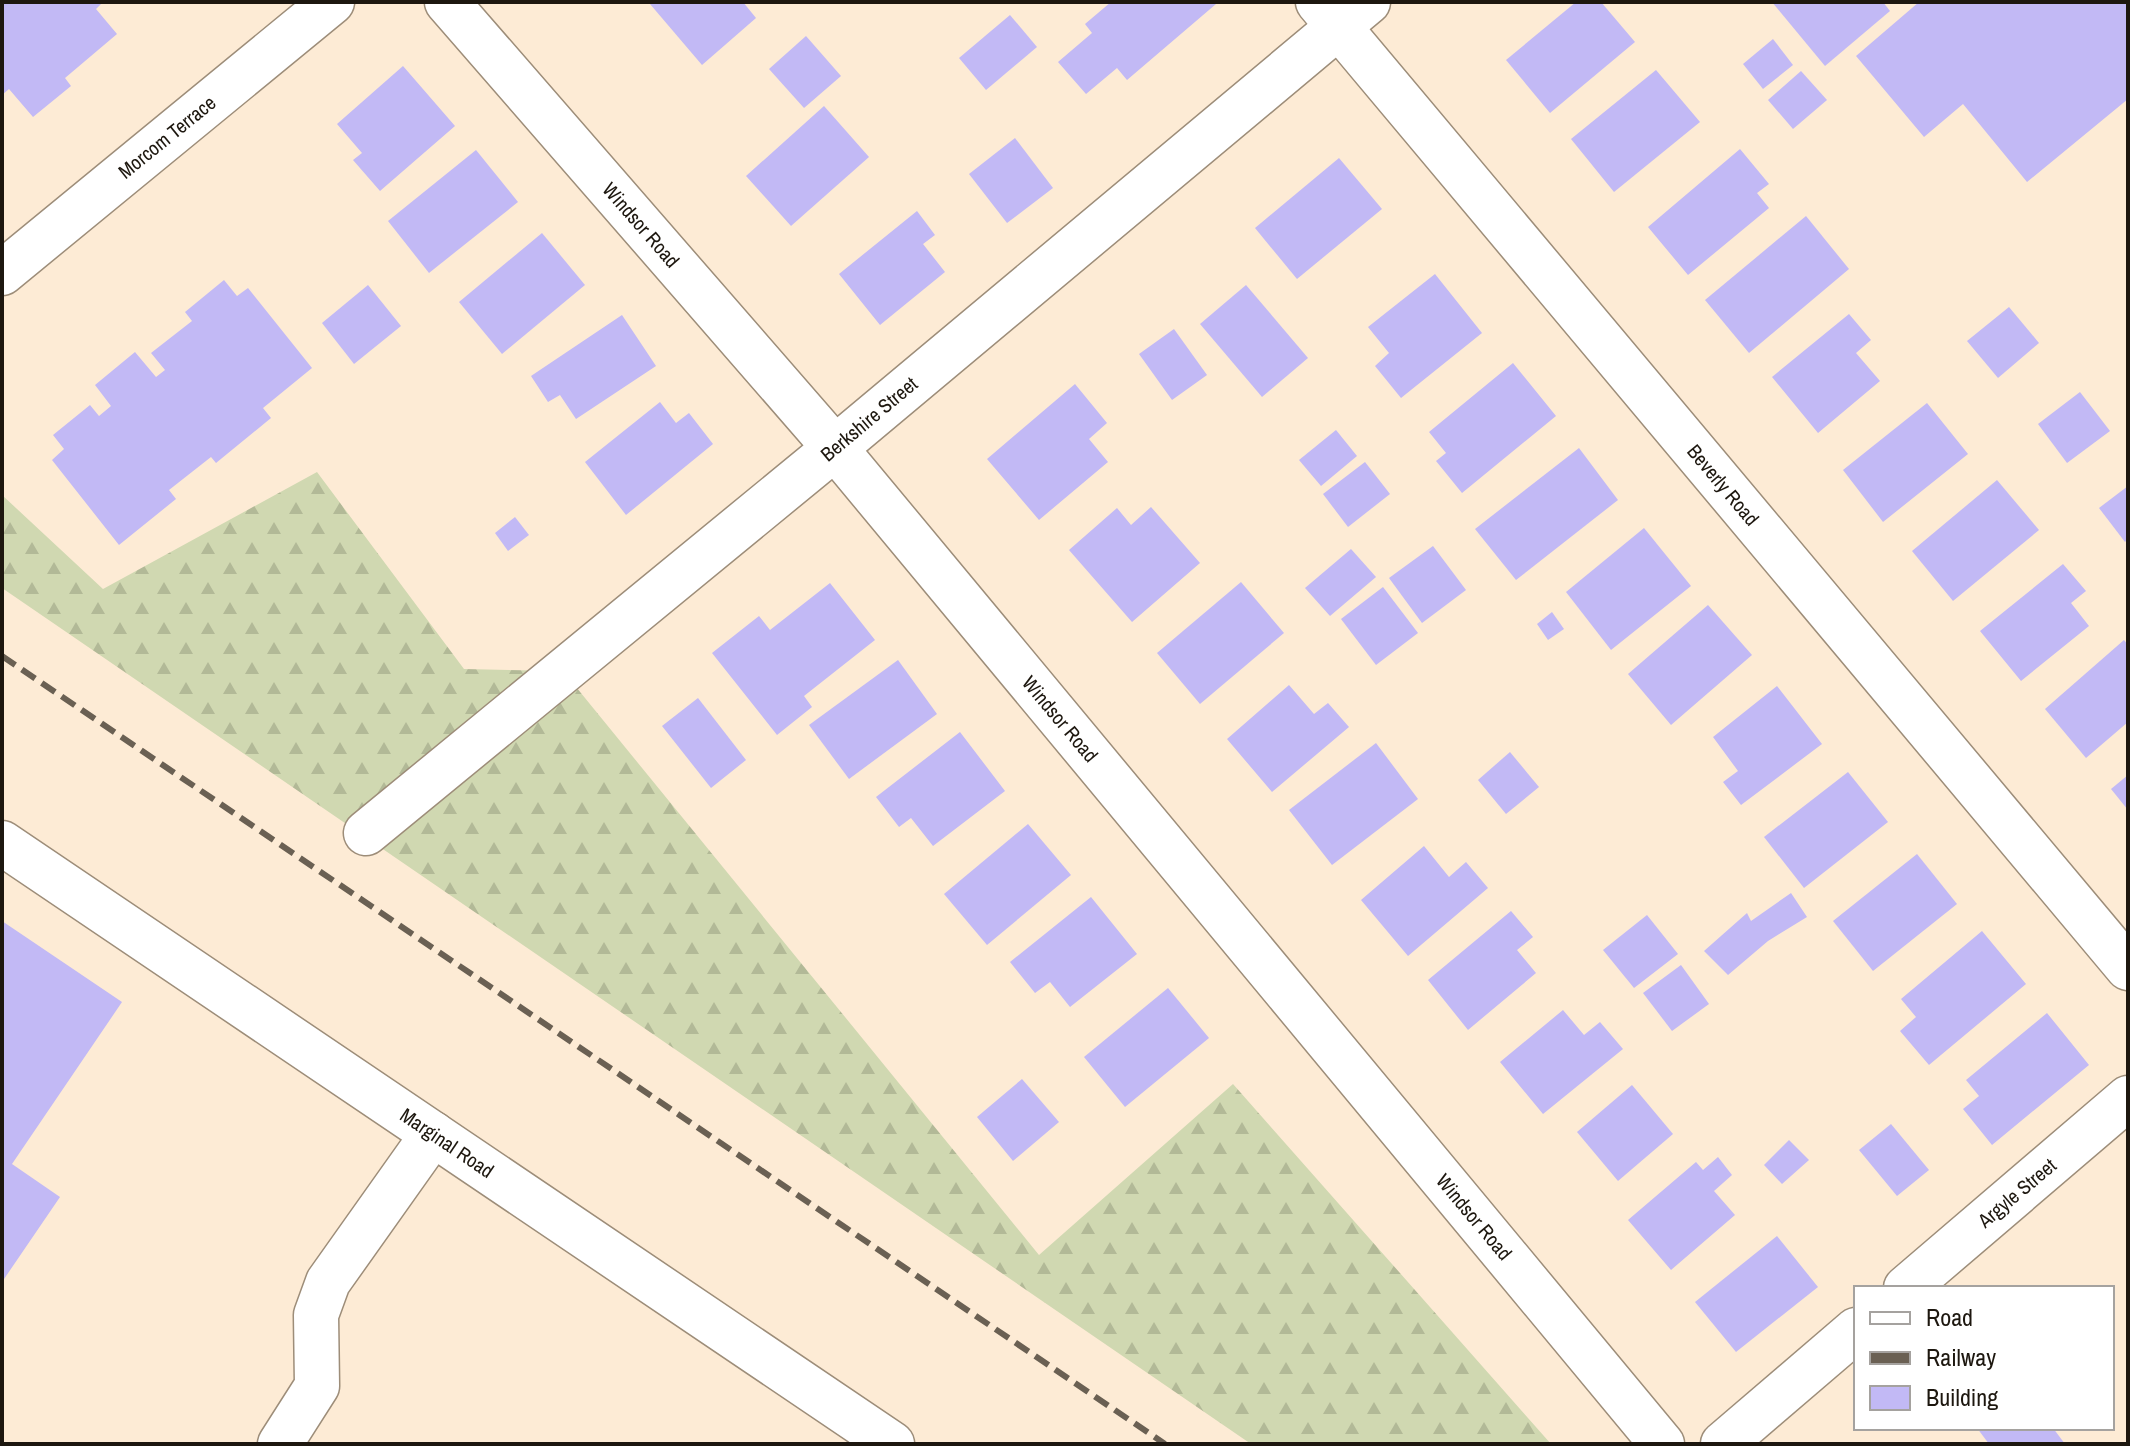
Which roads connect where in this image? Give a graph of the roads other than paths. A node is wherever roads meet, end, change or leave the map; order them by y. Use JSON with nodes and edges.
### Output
{"nodes":[{"id":1,"x":332,"y":2,"type":"edge"},
{"id":2,"x":447,"y":2,"type":"edge"},
{"id":3,"x":1342,"y":10,"type":"edge"},
{"id":4,"x":2,"y":273,"type":"edge"},
{"id":5,"x":835,"y":448,"type":"junction"},
{"id":6,"x":366,"y":833,"type":"dead end"},
{"id":7,"x":2,"y":843,"type":"edge"},
{"id":8,"x":2128,"y":968,"type":"edge"},
{"id":9,"x":2128,"y":1098,"type":"edge"},
{"id":10,"x":433,"y":1134,"type":"junction"},
{"id":11,"x":1908,"y":1286,"type":"edge"},
{"id":12,"x":1854,"y":1332,"type":"edge"},
{"id":13,"x":280,"y":1444,"type":"edge"},
{"id":14,"x":892,"y":1444,"type":"edge"},
{"id":15,"x":1662,"y":1444,"type":"edge"},
{"id":16,"x":1723,"y":1444,"type":"edge"}],
"edges":[{"from":1,"to":4,"type":"street","name":"Morcom Terrace"},
{"from":2,"to":5,"type":"street","name":"Windsor Road"},
{"from":3,"to":5,"type":"street","name":"Berkshire Street"},
{"from":3,"to":8,"type":"street","name":"Beverly Road"},
{"from":5,"to":6,"type":"street","name":"Berkshire Street"},
{"from":5,"to":15,"type":"street","name":"Windsor Road"},
{"from":7,"to":10,"type":"street","name":"Marginal Road"},
{"from":9,"to":11,"type":"street","name":"Argyle Street"},
{"from":10,"to":13,"type":"street"},
{"from":10,"to":14,"type":"street","name":"Marginal Road"},
{"from":12,"to":16,"type":"street"}]}
